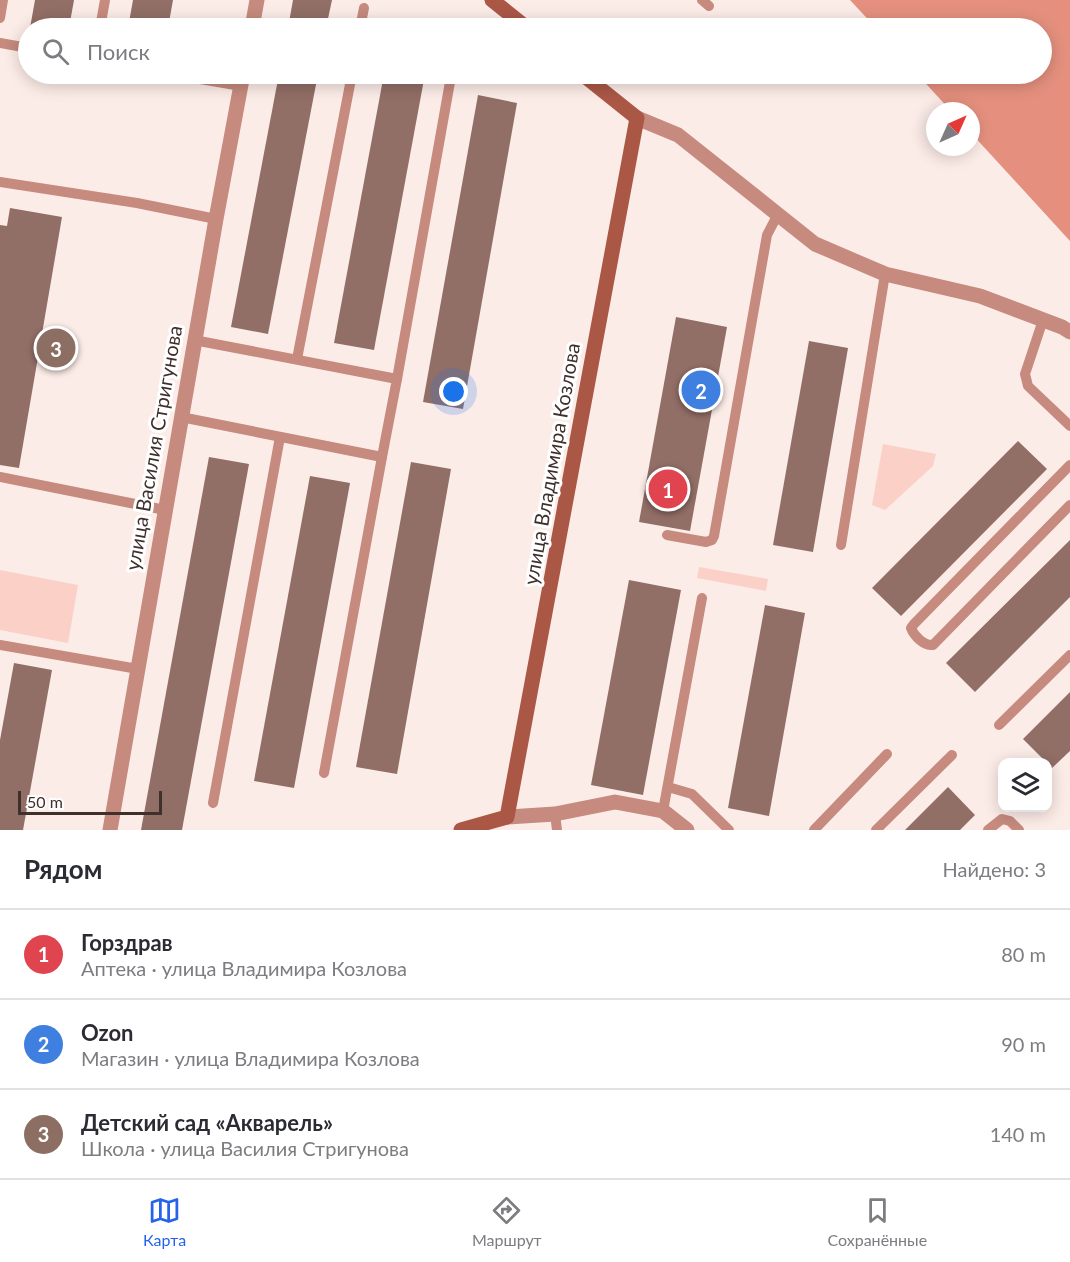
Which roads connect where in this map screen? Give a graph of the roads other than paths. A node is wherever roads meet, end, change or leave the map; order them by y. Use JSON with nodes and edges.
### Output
{"nodes":[{"id":1,"x":3,"y":0,"type":"edge"},
{"id":2,"x":105,"y":0,"type":"edge"},
{"id":3,"x":257,"y":0,"type":"edge"},
{"id":4,"x":501,"y":3,"type":"edge"},
{"id":5,"x":364,"y":8,"type":"dead end"},
{"id":6,"x":0,"y":18,"type":"edge"},
{"id":7,"x":102,"y":18,"type":"edge"},
{"id":8,"x":254,"y":18,"type":"edge"},
{"id":9,"x":362,"y":18,"type":"edge"},
{"id":10,"x":517,"y":18,"type":"edge"},
{"id":11,"x":0,"y":43,"type":"edge"},
{"id":12,"x":18,"y":46,"type":"edge"},
{"id":13,"x":241,"y":84,"type":"edge"},
{"id":14,"x":350,"y":84,"type":"edge"},
{"id":15,"x":450,"y":84,"type":"edge"},
{"id":16,"x":594,"y":84,"type":"edge"},
{"id":17,"x":636,"y":118,"type":"junction"},
{"id":18,"x":0,"y":182,"type":"edge"},
{"id":19,"x":778,"y":214,"type":"junction"},
{"id":20,"x":216,"y":219,"type":"junction"},
{"id":21,"x":885,"y":274,"type":"junction"},
{"id":22,"x":1043,"y":320,"type":"junction"},
{"id":23,"x":1070,"y":332,"type":"edge"},
{"id":24,"x":194,"y":340,"type":"junction"},
{"id":25,"x":297,"y":359,"type":"junction"},
{"id":26,"x":397,"y":379,"type":"junction"},
{"id":27,"x":181,"y":417,"type":"junction"},
{"id":28,"x":1070,"y":426,"type":"edge"},
{"id":29,"x":280,"y":437,"type":"junction"},
{"id":30,"x":382,"y":457,"type":"junction"},
{"id":31,"x":1070,"y":465,"type":"edge"},
{"id":32,"x":0,"y":477,"type":"edge"},
{"id":33,"x":1070,"y":505,"type":"edge"},
{"id":34,"x":165,"y":510,"type":"junction"},
{"id":35,"x":667,"y":535,"type":"dead end"},
{"id":36,"x":841,"y":545,"type":"dead end"},
{"id":37,"x":702,"y":598,"type":"dead end"},
{"id":38,"x":0,"y":645,"type":"edge"},
{"id":39,"x":1070,"y":655,"type":"edge"},
{"id":40,"x":138,"y":669,"type":"junction"},
{"id":41,"x":999,"y":725,"type":"dead end"},
{"id":42,"x":887,"y":754,"type":"dead end"},
{"id":43,"x":952,"y":755,"type":"dead end"},
{"id":44,"x":324,"y":773,"type":"dead end"},
{"id":45,"x":668,"y":786,"type":"junction"},
{"id":46,"x":213,"y":803,"type":"dead end"},
{"id":47,"x":663,"y":811,"type":"junction"},
{"id":48,"x":555,"y":814,"type":"junction"},
{"id":49,"x":507,"y":817,"type":"junction"},
{"id":50,"x":110,"y":830,"type":"edge"},
{"id":51,"x":461,"y":830,"type":"edge"},
{"id":52,"x":557,"y":830,"type":"edge"},
{"id":53,"x":687,"y":830,"type":"edge"},
{"id":54,"x":729,"y":830,"type":"edge"},
{"id":55,"x":814,"y":830,"type":"edge"},
{"id":56,"x":876,"y":830,"type":"edge"},
{"id":57,"x":988,"y":830,"type":"edge"},
{"id":58,"x":1019,"y":830,"type":"edge"}],
"edges":[{"from":1,"to":6,"type":"lane"},
{"from":2,"to":7,"type":"lane"},
{"from":3,"to":8,"type":"street"},
{"from":4,"to":10,"type":"street"},
{"from":5,"to":9,"type":"lane"},
{"from":11,"to":12,"type":"lane"},
{"from":13,"to":20,"type":"street","name":"улица Василия Стригунова"},
{"from":14,"to":25,"type":"lane"},
{"from":15,"to":26,"type":"lane"},
{"from":16,"to":17,"type":"street"},
{"from":17,"to":19,"type":"street"},
{"from":17,"to":49,"type":"street","name":"улица Владимира Козлова"},
{"from":18,"to":20,"type":"lane"},
{"from":19,"to":21,"type":"street"},
{"from":19,"to":35,"type":"lane"},
{"from":20,"to":24,"type":"street","name":"улица Василия Стригунова"},
{"from":21,"to":22,"type":"street"},
{"from":21,"to":36,"type":"lane"},
{"from":22,"to":23,"type":"street"},
{"from":22,"to":28,"type":"lane"},
{"from":24,"to":25,"type":"lane"},
{"from":24,"to":27,"type":"street","name":"улица Василия Стригунова"},
{"from":25,"to":26,"type":"lane"},
{"from":26,"to":30,"type":"lane"},
{"from":27,"to":29,"type":"lane"},
{"from":27,"to":34,"type":"street","name":"улица Василия Стригунова"},
{"from":29,"to":30,"type":"lane"},
{"from":29,"to":46,"type":"lane"},
{"from":30,"to":44,"type":"lane"},
{"from":31,"to":33,"type":"lane"},
{"from":32,"to":34,"type":"lane"},
{"from":34,"to":40,"type":"street","name":"улица Василия Стригунова"},
{"from":37,"to":45,"type":"lane"},
{"from":38,"to":40,"type":"lane"},
{"from":39,"to":41,"type":"lane"},
{"from":40,"to":50,"type":"street","name":"улица Василия Стригунова"},
{"from":42,"to":55,"type":"lane"},
{"from":43,"to":56,"type":"lane"},
{"from":45,"to":47,"type":"lane"},
{"from":45,"to":54,"type":"lane"},
{"from":47,"to":48,"type":"street"},
{"from":47,"to":53,"type":"street"},
{"from":48,"to":49,"type":"street"},
{"from":48,"to":52,"type":"lane"},
{"from":49,"to":51,"type":"street"},
{"from":57,"to":58,"type":"lane"}]}
